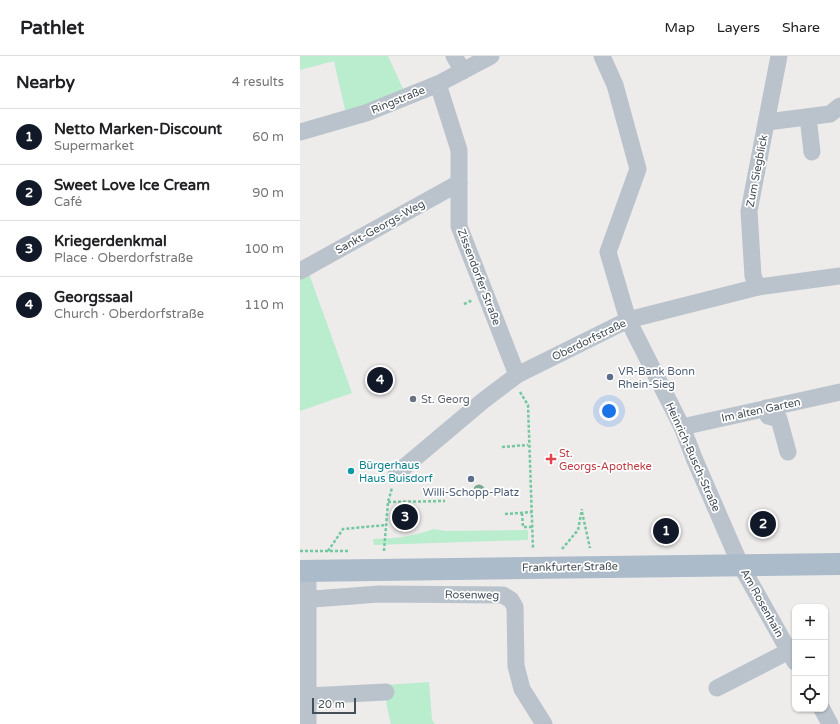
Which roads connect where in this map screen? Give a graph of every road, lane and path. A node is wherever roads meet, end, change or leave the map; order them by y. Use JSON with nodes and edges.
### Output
{"nodes":[{"id":1,"x":454,"y":56,"type":"edge"},
{"id":2,"x":491,"y":56,"type":"edge"},
{"id":3,"x":602,"y":56,"type":"edge"},
{"id":4,"x":779,"y":56,"type":"edge"},
{"id":5,"x":463,"y":71,"type":"junction"},
{"id":6,"x":438,"y":84,"type":"junction"},
{"id":7,"x":840,"y":106,"type":"edge"},
{"id":8,"x":808,"y":117,"type":"junction"},
{"id":9,"x":767,"y":122,"type":"junction"},
{"id":10,"x":300,"y":132,"type":"edge"},
{"id":11,"x":812,"y":152,"type":"dead end"},
{"id":12,"x":459,"y":183,"type":"junction"},
{"id":13,"x":300,"y":271,"type":"edge"},
{"id":14,"x":840,"y":276,"type":"edge"},
{"id":15,"x":758,"y":287,"type":"junction"},
{"id":16,"x":628,"y":320,"type":"junction"},
{"id":17,"x":515,"y":377,"type":"junction"},
{"id":18,"x":840,"y":392,"type":"edge"},
{"id":19,"x":766,"y":408,"type":"junction"},
{"id":20,"x":682,"y":427,"type":"junction"},
{"id":21,"x":528,"y":445,"type":"junction"},
{"id":22,"x":502,"y":446,"type":"dead end"},
{"id":23,"x":788,"y":452,"type":"dead end"},
{"id":24,"x":396,"y":474,"type":"joint"},
{"id":25,"x":445,"y":500,"type":"dead end"},
{"id":26,"x":388,"y":502,"type":"junction"},
{"id":27,"x":532,"y":512,"type":"junction"},
{"id":28,"x":522,"y":513,"type":"junction"},
{"id":29,"x":505,"y":514,"type":"dead end"},
{"id":30,"x":386,"y":525,"type":"junction"},
{"id":31,"x":532,"y":527,"type":"junction"},
{"id":32,"x":590,"y":548,"type":"dead end"},
{"id":33,"x":533,"y":549,"type":"dead end"},
{"id":34,"x":562,"y":549,"type":"dead end"},
{"id":35,"x":328,"y":551,"type":"dead end"},
{"id":36,"x":384,"y":551,"type":"dead end"},
{"id":37,"x":740,"y":564,"type":"junction"},
{"id":38,"x":840,"y":564,"type":"edge"},
{"id":39,"x":304,"y":571,"type":"edge"},
{"id":40,"x":304,"y":600,"type":"edge"},
{"id":41,"x":792,"y":657,"type":"edge"},
{"id":42,"x":717,"y":688,"type":"dead end"},
{"id":43,"x":386,"y":692,"type":"dead end"},
{"id":44,"x":308,"y":696,"type":"junction"},
{"id":45,"x":824,"y":712,"type":"edge"},
{"id":46,"x":308,"y":724,"type":"edge"},
{"id":47,"x":544,"y":724,"type":"edge"},
{"id":48,"x":830,"y":724,"type":"edge"}],
"edges":[{"from":1,"to":5,"type":"street"},
{"from":2,"to":5,"type":"street","name":"Ringstraße"},
{"from":3,"to":16,"type":"street","name":"Heinrich-Busch-Straße"},
{"from":4,"to":9,"type":"street","name":"Zum Siegblick"},
{"from":5,"to":6,"type":"street","name":"Ringstraße"},
{"from":6,"to":10,"type":"street","name":"Ringstraße"},
{"from":6,"to":12,"type":"street","name":"Zissendorfer Straße"},
{"from":7,"to":8,"type":"street"},
{"from":8,"to":9,"type":"street"},
{"from":8,"to":11,"type":"street"},
{"from":9,"to":15,"type":"street","name":"Zum Siegblick"},
{"from":12,"to":13,"type":"street","name":"Sankt-Georgs-Weg"},
{"from":12,"to":17,"type":"street","name":"Zissendorfer Straße"},
{"from":14,"to":15,"type":"street","name":"Oberdorfstraße"},
{"from":15,"to":16,"type":"street","name":"Oberdorfstraße"},
{"from":16,"to":17,"type":"street","name":"Oberdorfstraße"},
{"from":16,"to":20,"type":"street","name":"Heinrich-Busch-Straße"},
{"from":17,"to":21,"type":"path"},
{"from":17,"to":24,"type":"street","name":"Oberdorfstraße"},
{"from":18,"to":19,"type":"street","name":"Im alten Garten"},
{"from":19,"to":20,"type":"street","name":"Im alten Garten"},
{"from":19,"to":23,"type":"street"},
{"from":20,"to":37,"type":"street","name":"Heinrich-Busch-Straße"},
{"from":21,"to":22,"type":"path"},
{"from":21,"to":27,"type":"path"},
{"from":24,"to":26,"type":"path"},
{"from":25,"to":26,"type":"path"},
{"from":26,"to":30,"type":"path"},
{"from":27,"to":28,"type":"path"},
{"from":27,"to":31,"type":"path"},
{"from":28,"to":29,"type":"path"},
{"from":28,"to":31,"type":"path"},
{"from":30,"to":35,"type":"path"},
{"from":30,"to":36,"type":"path"},
{"from":31,"to":33,"type":"path"},
{"from":32,"to":34,"type":"path"},
{"from":37,"to":38,"type":"main road","name":"Frankfurter Straße"},
{"from":37,"to":39,"type":"main road","name":"Frankfurter Straße"},
{"from":37,"to":41,"type":"street","name":"Am Rosenhain"},
{"from":39,"to":40,"type":"street"},
{"from":40,"to":44,"type":"street"},
{"from":40,"to":47,"type":"street","name":"Rosenweg"},
{"from":41,"to":42,"type":"street"},
{"from":43,"to":44,"type":"street"},
{"from":44,"to":46,"type":"street"},
{"from":45,"to":48,"type":"street"}]}
